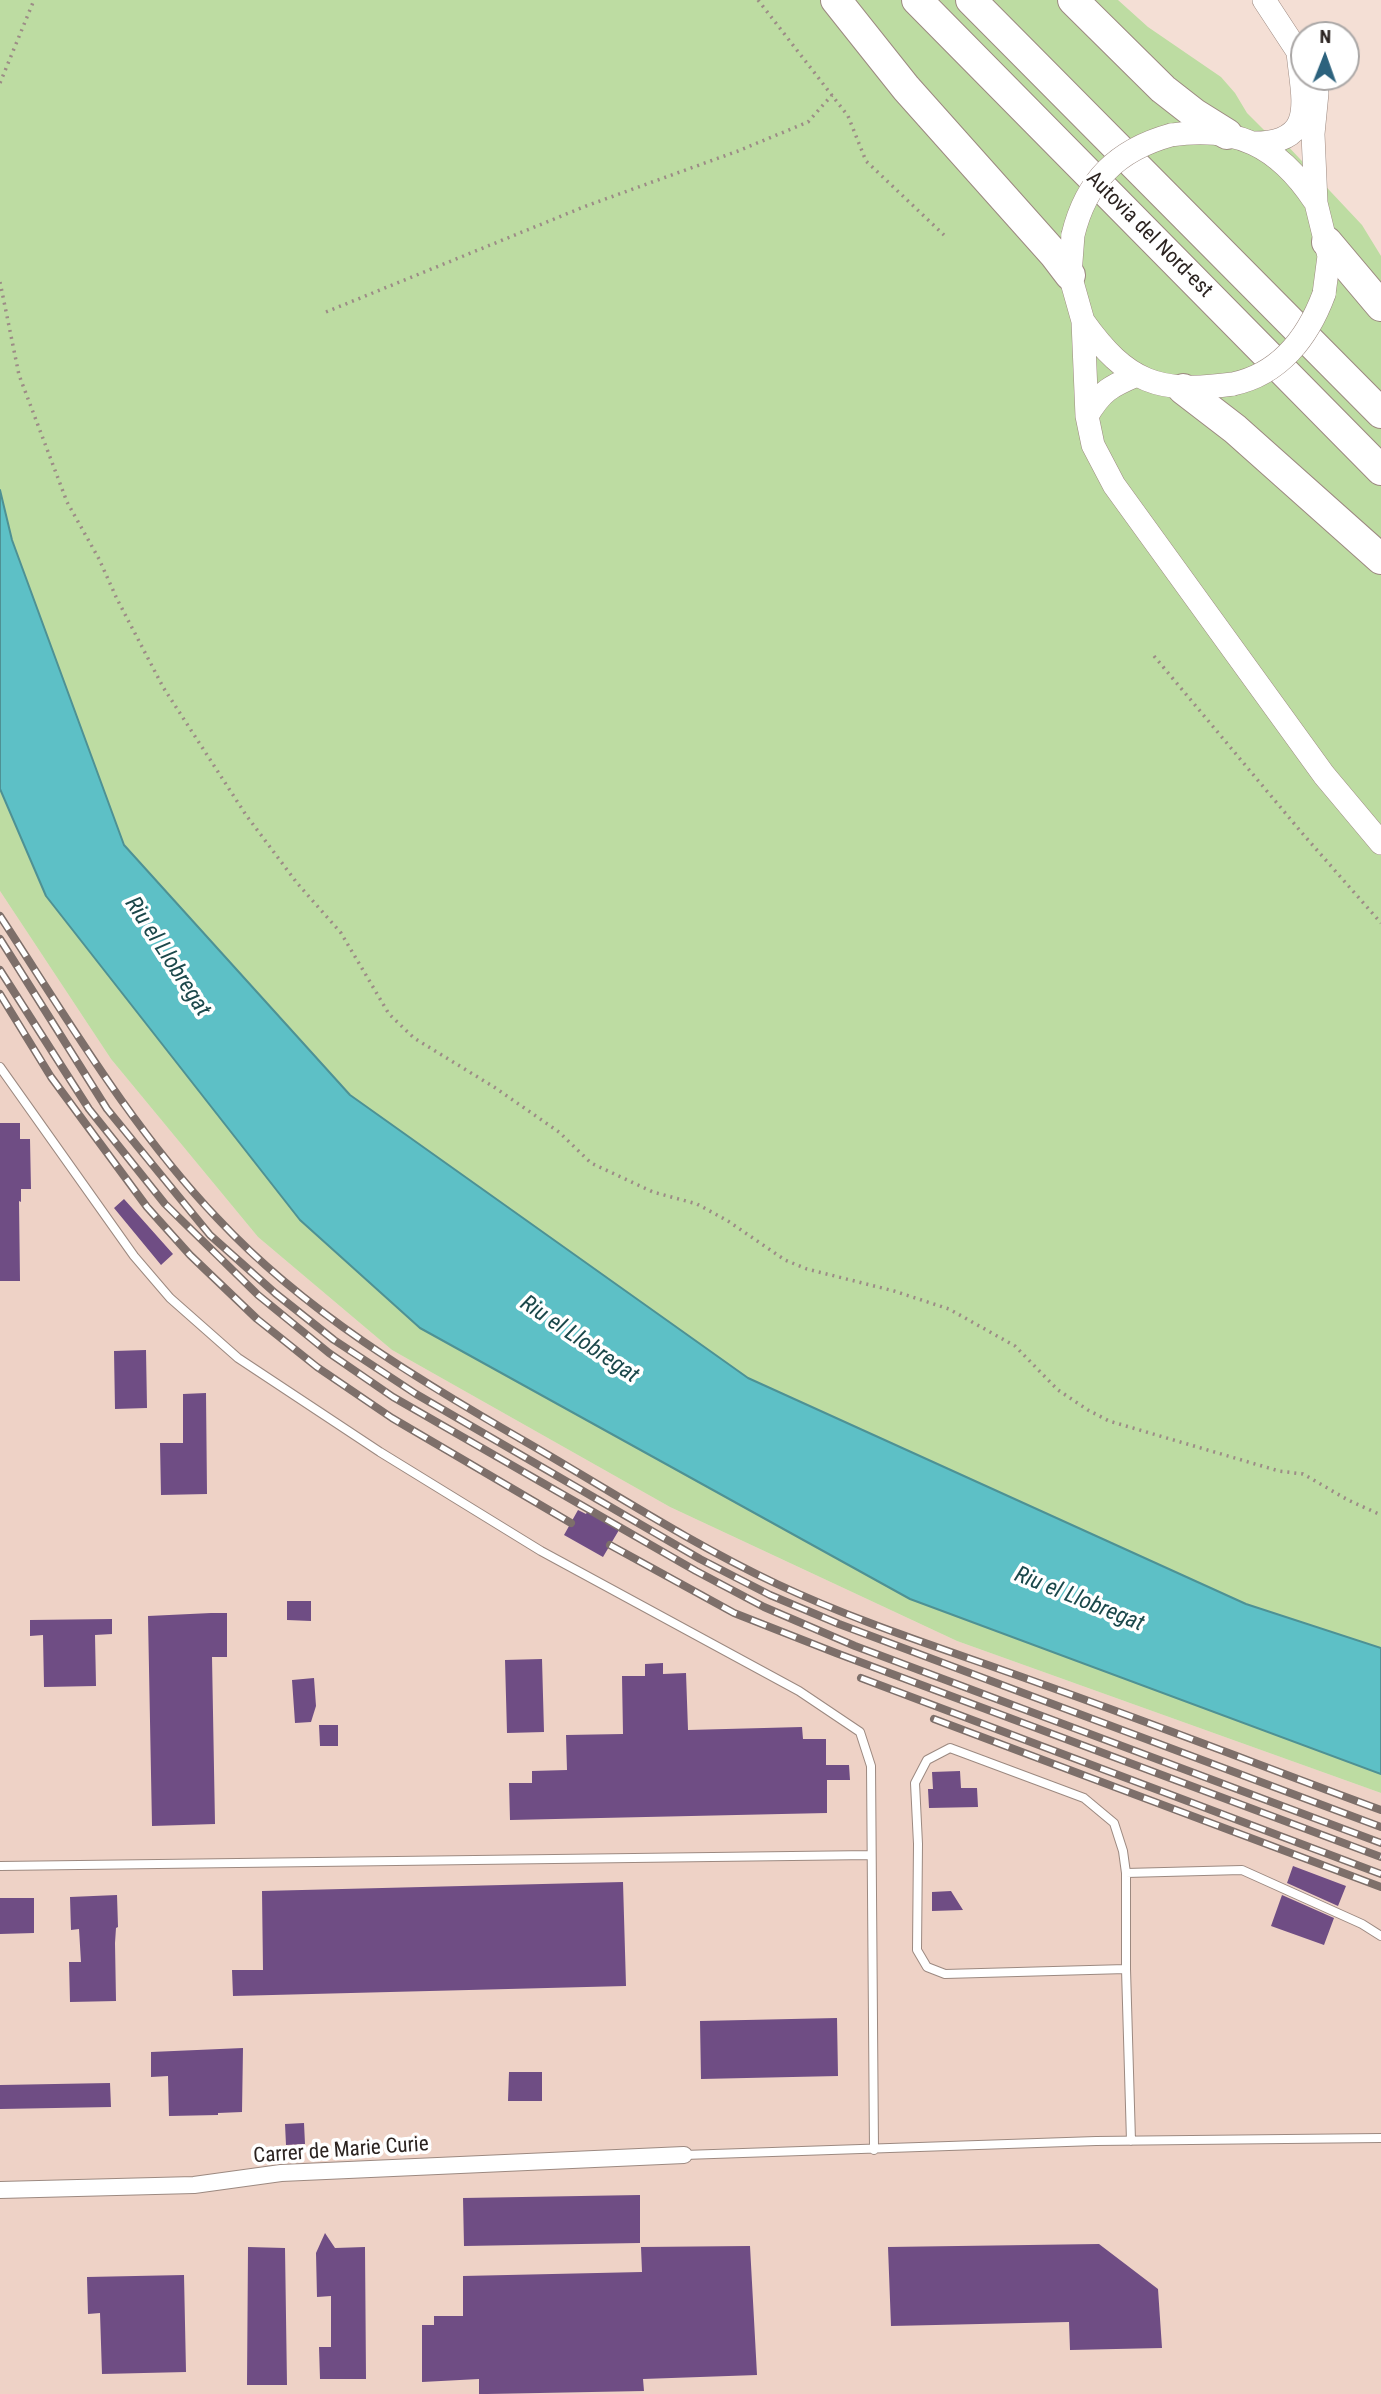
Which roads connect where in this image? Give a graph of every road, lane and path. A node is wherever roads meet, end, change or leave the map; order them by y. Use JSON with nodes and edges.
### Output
{"nodes":[{"id":1,"x":34,"y":0,"type":"edge"},
{"id":2,"x":758,"y":0,"type":"edge"},
{"id":3,"x":835,"y":0,"type":"edge"},
{"id":4,"x":917,"y":0,"type":"edge"},
{"id":5,"x":971,"y":0,"type":"edge"},
{"id":6,"x":1073,"y":0,"type":"edge"},
{"id":7,"x":1264,"y":0,"type":"edge"},
{"id":8,"x":1290,"y":40,"type":"edge"},
{"id":9,"x":0,"y":83,"type":"edge"},
{"id":10,"x":1305,"y":91,"type":"edge"},
{"id":11,"x":1316,"y":91,"type":"edge"},
{"id":12,"x":832,"y":95,"type":"junction"},
{"id":13,"x":1240,"y":138,"type":"junction"},
{"id":14,"x":1316,"y":203,"type":"junction"},
{"id":15,"x":944,"y":235,"type":"dead end"},
{"id":16,"x":1326,"y":243,"type":"junction"},
{"id":17,"x":1070,"y":275,"type":"junction"},
{"id":18,"x":0,"y":282,"type":"edge"},
{"id":19,"x":1381,"y":306,"type":"edge"},
{"id":20,"x":326,"y":312,"type":"dead end"},
{"id":21,"x":1083,"y":321,"type":"junction"},
{"id":22,"x":1137,"y":375,"type":"junction"},
{"id":23,"x":1183,"y":389,"type":"junction"},
{"id":24,"x":1381,"y":413,"type":"edge"},
{"id":25,"x":1087,"y":416,"type":"junction"},
{"id":26,"x":1381,"y":470,"type":"edge"},
{"id":27,"x":1381,"y":559,"type":"edge"},
{"id":28,"x":1154,"y":656,"type":"dead end"},
{"id":29,"x":1381,"y":843,"type":"edge"},
{"id":30,"x":1381,"y":923,"type":"edge"},
{"id":31,"x":0,"y":1067,"type":"edge"},
{"id":32,"x":1381,"y":1515,"type":"edge"},
{"id":33,"x":871,"y":1855,"type":"junction"},
{"id":34,"x":0,"y":1866,"type":"edge"},
{"id":35,"x":1126,"y":1873,"type":"junction"},
{"id":36,"x":1381,"y":1936,"type":"edge"},
{"id":37,"x":1126,"y":1969,"type":"junction"},
{"id":38,"x":1381,"y":2138,"type":"edge"},
{"id":39,"x":1131,"y":2141,"type":"junction"},
{"id":40,"x":874,"y":2150,"type":"junction"},
{"id":41,"x":684,"y":2155,"type":"joint"},
{"id":42,"x":0,"y":2190,"type":"edge"}],
"edges":[{"from":1,"to":9,"type":"path"},
{"from":2,"to":12,"type":"path"},
{"from":3,"to":17,"type":"highway"},
{"from":4,"to":26,"type":"highway","name":"Autovia del Nord-est"},
{"from":5,"to":24,"type":"highway","name":"Autovia del Nord-est"},
{"from":6,"to":13,"type":"highway"},
{"from":7,"to":8,"type":"main road"},
{"from":10,"to":13,"type":"main road"},
{"from":11,"to":14,"type":"main road"},
{"from":12,"to":15,"type":"path"},
{"from":12,"to":20,"type":"path"},
{"from":13,"to":14,"type":"main road"},
{"from":13,"to":17,"type":"main road","bridge":true},
{"from":14,"to":16,"type":"main road"},
{"from":16,"to":19,"type":"highway"},
{"from":16,"to":23,"type":"main road","bridge":true},
{"from":17,"to":21,"type":"main road"},
{"from":18,"to":32,"type":"path"},
{"from":21,"to":22,"type":"main road"},
{"from":21,"to":25,"type":"main road"},
{"from":22,"to":23,"type":"main road"},
{"from":22,"to":25,"type":"main road"},
{"from":23,"to":27,"type":"highway"},
{"from":25,"to":29,"type":"main road"},
{"from":28,"to":30,"type":"path"},
{"from":31,"to":33,"type":"lane"},
{"from":33,"to":34,"type":"lane"},
{"from":33,"to":40,"type":"lane"},
{"from":35,"to":36,"type":"lane"},
{"from":35,"to":37,"type":"lane"},
{"from":35,"to":37,"type":"lane"},
{"from":37,"to":39,"type":"lane"},
{"from":38,"to":39,"type":"lane"},
{"from":39,"to":40,"type":"lane"},
{"from":40,"to":41,"type":"lane"},
{"from":41,"to":42,"type":"street","name":"Carrer de Marie Curie"}]}
